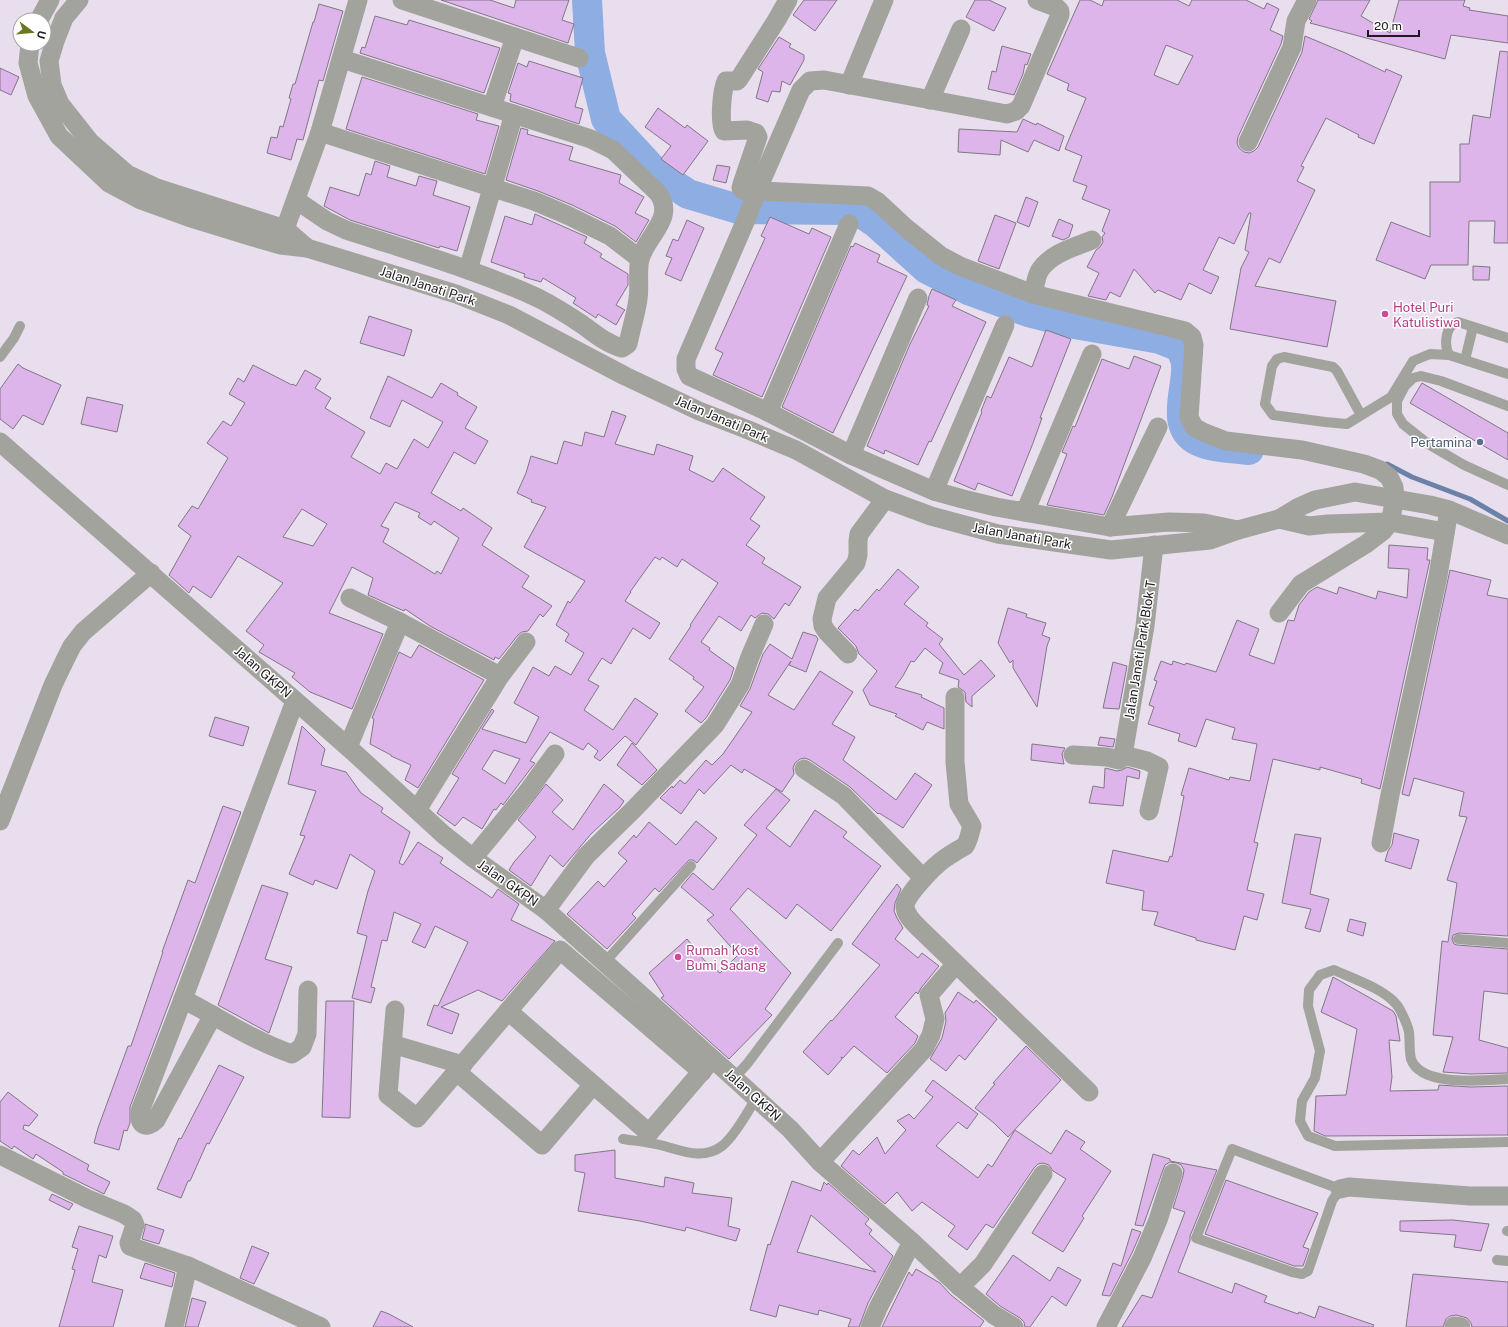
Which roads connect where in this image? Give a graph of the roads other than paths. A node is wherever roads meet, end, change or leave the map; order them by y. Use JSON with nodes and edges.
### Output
{"nodes":[{"id":1,"x":50,"y":0,"type":"edge"},
{"id":2,"x":79,"y":0,"type":"edge"},
{"id":3,"x":358,"y":0,"type":"edge"},
{"id":4,"x":402,"y":0,"type":"edge"},
{"id":5,"x":788,"y":0,"type":"edge"},
{"id":6,"x":884,"y":0,"type":"edge"},
{"id":7,"x":1037,"y":0,"type":"edge"},
{"id":8,"x":1308,"y":0,"type":"edge"},
{"id":9,"x":43,"y":12,"type":"edge"},
{"id":10,"x":961,"y":29,"type":"dead end"},
{"id":11,"x":515,"y":37,"type":"junction"},
{"id":12,"x":29,"y":52,"type":"edge"},
{"id":13,"x":579,"y":58,"type":"dead end"},
{"id":14,"x":342,"y":59,"type":"junction"},
{"id":15,"x":849,"y":85,"type":"junction"},
{"id":16,"x":930,"y":100,"type":"junction"},
{"id":17,"x":492,"y":107,"type":"junction"},
{"id":18,"x":514,"y":114,"type":"junction"},
{"id":19,"x":320,"y":132,"type":"junction"},
{"id":20,"x":1248,"y":142,"type":"dead end"},
{"id":21,"x":493,"y":188,"type":"junction"},
{"id":22,"x":296,"y":200,"type":"junction"},
{"id":23,"x":753,"y":201,"type":"junction"},
{"id":24,"x":849,"y":224,"type":"dead end"},
{"id":25,"x":283,"y":237,"type":"junction"},
{"id":26,"x":1092,"y":240,"type":"dead end"},
{"id":27,"x":640,"y":259,"type":"junction"},
{"id":28,"x":468,"y":270,"type":"junction"},
{"id":29,"x":1033,"y":294,"type":"junction"},
{"id":30,"x":918,"y":298,"type":"dead end"},
{"id":31,"x":1006,"y":325,"type":"dead end"},
{"id":32,"x":20,"y":326,"type":"dead end"},
{"id":33,"x":1473,"y":327,"type":"junction"},
{"id":34,"x":1508,"y":338,"type":"edge"},
{"id":35,"x":1092,"y":354,"type":"dead end"},
{"id":36,"x":1448,"y":355,"type":"junction"},
{"id":37,"x":0,"y":357,"type":"edge"},
{"id":38,"x":1465,"y":360,"type":"junction"},
{"id":39,"x":1508,"y":374,"type":"edge"},
{"id":40,"x":1508,"y":406,"type":"edge"},
{"id":41,"x":768,"y":412,"type":"junction"},
{"id":42,"x":1361,"y":415,"type":"junction"},
{"id":43,"x":1158,"y":427,"type":"dead end"},
{"id":44,"x":0,"y":442,"type":"edge"},
{"id":45,"x":851,"y":455,"type":"junction"},
{"id":46,"x":1508,"y":485,"type":"edge"},
{"id":47,"x":934,"y":490,"type":"junction"},
{"id":48,"x":885,"y":499,"type":"junction"},
{"id":49,"x":1395,"y":499,"type":"junction"},
{"id":50,"x":1449,"y":510,"type":"junction"},
{"id":51,"x":1025,"y":512,"type":"junction"},
{"id":52,"x":1279,"y":519,"type":"junction"},
{"id":53,"x":1390,"y":522,"type":"junction"},
{"id":54,"x":1110,"y":527,"type":"junction"},
{"id":55,"x":1238,"y":530,"type":"junction"},
{"id":56,"x":1445,"y":532,"type":"junction"},
{"id":57,"x":1508,"y":535,"type":"edge"},
{"id":58,"x":1154,"y":546,"type":"junction"},
{"id":59,"x":151,"y":574,"type":"junction"},
{"id":60,"x":350,"y":598,"type":"dead end"},
{"id":61,"x":1279,"y":614,"type":"dead end"},
{"id":62,"x":400,"y":622,"type":"junction"},
{"id":63,"x":764,"y":624,"type":"dead end"},
{"id":64,"x":526,"y":642,"type":"dead end"},
{"id":65,"x":848,"y":654,"type":"dead end"},
{"id":66,"x":500,"y":676,"type":"junction"},
{"id":67,"x":955,"y":697,"type":"dead end"},
{"id":68,"x":295,"y":701,"type":"junction"},
{"id":69,"x":348,"y":747,"type":"junction"},
{"id":70,"x":555,"y":754,"type":"dead end"},
{"id":71,"x":1073,"y":754,"type":"dead end"},
{"id":72,"x":1123,"y":755,"type":"junction"},
{"id":73,"x":804,"y":769,"type":"dead end"},
{"id":74,"x":417,"y":810,"type":"junction"},
{"id":75,"x":1149,"y":811,"type":"dead end"},
{"id":76,"x":0,"y":821,"type":"edge"},
{"id":77,"x":1380,"y":843,"type":"dead end"},
{"id":78,"x":473,"y":858,"type":"junction"},
{"id":79,"x":691,"y":866,"type":"dead end"},
{"id":80,"x":923,"y":878,"type":"junction"},
{"id":81,"x":546,"y":910,"type":"junction"},
{"id":82,"x":1458,"y":939,"type":"dead end"},
{"id":83,"x":838,"y":943,"type":"dead end"},
{"id":84,"x":1508,"y":943,"type":"edge"},
{"id":85,"x":605,"y":962,"type":"junction"},
{"id":86,"x":956,"y":964,"type":"junction"},
{"id":87,"x":308,"y":990,"type":"dead end"},
{"id":88,"x":184,"y":999,"type":"junction"},
{"id":89,"x":395,"y":1010,"type":"dead end"},
{"id":90,"x":508,"y":1011,"type":"junction"},
{"id":91,"x":213,"y":1015,"type":"junction"},
{"id":92,"x":392,"y":1044,"type":"junction"},
{"id":93,"x":707,"y":1065,"type":"junction"},
{"id":94,"x":460,"y":1068,"type":"junction"},
{"id":95,"x":734,"y":1078,"type":"junction"},
{"id":96,"x":1508,"y":1079,"type":"edge"},
{"id":97,"x":593,"y":1085,"type":"junction"},
{"id":98,"x":1089,"y":1092,"type":"dead end"},
{"id":99,"x":756,"y":1098,"type":"junction"},
{"id":100,"x":623,"y":1139,"type":"dead end"},
{"id":101,"x":1508,"y":1142,"type":"edge"},
{"id":102,"x":0,"y":1155,"type":"edge"},
{"id":103,"x":820,"y":1162,"type":"junction"},
{"id":104,"x":1173,"y":1173,"type":"dead end"},
{"id":105,"x":1043,"y":1174,"type":"dead end"},
{"id":106,"x":1340,"y":1189,"type":"junction"},
{"id":107,"x":1508,"y":1196,"type":"edge"},
{"id":108,"x":912,"y":1242,"type":"junction"},
{"id":109,"x":1497,"y":1260,"type":"dead end"},
{"id":110,"x":1508,"y":1261,"type":"edge"},
{"id":111,"x":188,"y":1266,"type":"junction"},
{"id":112,"x":960,"y":1287,"type":"junction"},
{"id":113,"x":174,"y":1327,"type":"edge"},
{"id":114,"x":321,"y":1327,"type":"edge"},
{"id":115,"x":870,"y":1327,"type":"edge"},
{"id":116,"x":1014,"y":1327,"type":"edge"},
{"id":117,"x":1106,"y":1327,"type":"edge"}],
"edges":[{"from":1,"to":9,"type":"street"},
{"from":2,"to":25,"type":"street"},
{"from":3,"to":14,"type":"street"},
{"from":4,"to":11,"type":"street"},
{"from":5,"to":23,"type":"street"},
{"from":6,"to":15,"type":"street"},
{"from":7,"to":16,"type":"street"},
{"from":8,"to":20,"type":"street"},
{"from":10,"to":16,"type":"street"},
{"from":11,"to":13,"type":"street"},
{"from":11,"to":17,"type":"street"},
{"from":12,"to":25,"type":"street","name":"Jalan Janati Park"},
{"from":14,"to":17,"type":"street"},
{"from":14,"to":19,"type":"street"},
{"from":15,"to":16,"type":"street"},
{"from":15,"to":23,"type":"street"},
{"from":17,"to":18,"type":"street"},
{"from":18,"to":21,"type":"street"},
{"from":18,"to":27,"type":"street"},
{"from":19,"to":21,"type":"street"},
{"from":19,"to":22,"type":"street"},
{"from":21,"to":27,"type":"street"},
{"from":21,"to":28,"type":"street"},
{"from":22,"to":25,"type":"street"},
{"from":22,"to":28,"type":"street"},
{"from":23,"to":29,"type":"street"},
{"from":23,"to":41,"type":"street"},
{"from":24,"to":41,"type":"street"},
{"from":25,"to":48,"type":"street","name":"Jalan Janati Park"},
{"from":26,"to":29,"type":"street"},
{"from":27,"to":28,"type":"street"},
{"from":29,"to":49,"type":"street"},
{"from":30,"to":45,"type":"street"},
{"from":31,"to":47,"type":"street"},
{"from":32,"to":37,"type":"lane"},
{"from":33,"to":34,"type":"lane"},
{"from":33,"to":36,"type":"lane"},
{"from":33,"to":38,"type":"lane"},
{"from":35,"to":51,"type":"street"},
{"from":36,"to":38,"type":"lane"},
{"from":36,"to":42,"type":"lane"},
{"from":38,"to":39,"type":"lane"},
{"from":40,"to":46,"type":"lane"},
{"from":41,"to":45,"type":"street"},
{"from":42,"to":42,"type":"lane"},
{"from":43,"to":54,"type":"street"},
{"from":44,"to":59,"type":"street","name":"Jalan GKPN"},
{"from":45,"to":47,"type":"street"},
{"from":47,"to":51,"type":"street"},
{"from":48,"to":58,"type":"street","name":"Jalan Janati Park"},
{"from":48,"to":65,"type":"street"},
{"from":49,"to":50,"type":"street","name":"Jalan Janati Park"},
{"from":49,"to":52,"type":"street","name":"Jalan Janati Park"},
{"from":49,"to":53,"type":"street"},
{"from":50,"to":56,"type":"street"},
{"from":50,"to":57,"type":"street","name":"Jalan Janati Park"},
{"from":51,"to":54,"type":"street"},
{"from":52,"to":53,"type":"street"},
{"from":52,"to":55,"type":"street","name":"Jalan Janati Park"},
{"from":53,"to":56,"type":"street"},
{"from":53,"to":61,"type":"street"},
{"from":54,"to":55,"type":"street"},
{"from":55,"to":58,"type":"street","name":"Jalan Janati Park"},
{"from":56,"to":77,"type":"street"},
{"from":58,"to":72,"type":"street","name":"Jalan Janati Park Blok T"},
{"from":59,"to":68,"type":"street","name":"Jalan GKPN"},
{"from":59,"to":76,"type":"street"},
{"from":60,"to":62,"type":"street"},
{"from":62,"to":66,"type":"street"},
{"from":62,"to":69,"type":"street"},
{"from":63,"to":81,"type":"street"},
{"from":64,"to":66,"type":"street"},
{"from":66,"to":74,"type":"street"},
{"from":67,"to":80,"type":"street"},
{"from":68,"to":69,"type":"street","name":"Jalan GKPN"},
{"from":68,"to":88,"type":"street"},
{"from":69,"to":74,"type":"street","name":"Jalan GKPN"},
{"from":70,"to":78,"type":"street"},
{"from":71,"to":72,"type":"street"},
{"from":72,"to":75,"type":"street"},
{"from":73,"to":80,"type":"street"},
{"from":74,"to":78,"type":"street","name":"Jalan GKPN"},
{"from":78,"to":81,"type":"street","name":"Jalan GKPN"},
{"from":79,"to":85,"type":"lane"},
{"from":80,"to":86,"type":"street"},
{"from":81,"to":85,"type":"street","name":"Jalan GKPN"},
{"from":82,"to":84,"type":"lane"},
{"from":83,"to":95,"type":"lane"},
{"from":85,"to":93,"type":"street","name":"Jalan GKPN"},
{"from":86,"to":98,"type":"street"},
{"from":86,"to":103,"type":"street"},
{"from":87,"to":91,"type":"street"},
{"from":88,"to":91,"type":"street"},
{"from":88,"to":91,"type":"street"},
{"from":89,"to":92,"type":"street"},
{"from":90,"to":93,"type":"street"},
{"from":90,"to":94,"type":"street"},
{"from":90,"to":97,"type":"street"},
{"from":92,"to":94,"type":"street"},
{"from":92,"to":94,"type":"street"},
{"from":93,"to":95,"type":"street","name":"Jalan GKPN"},
{"from":93,"to":97,"type":"street"},
{"from":94,"to":97,"type":"street"},
{"from":95,"to":99,"type":"street","name":"Jalan GKPN"},
{"from":96,"to":101,"type":"lane"},
{"from":99,"to":100,"type":"lane"},
{"from":99,"to":103,"type":"street","name":"Jalan GKPN"},
{"from":102,"to":111,"type":"street"},
{"from":103,"to":108,"type":"street","name":"Jalan GKPN"},
{"from":104,"to":117,"type":"street"},
{"from":105,"to":112,"type":"street"},
{"from":106,"to":106,"type":"lane"},
{"from":106,"to":107,"type":"street"},
{"from":108,"to":112,"type":"street","name":"Jalan GKPN"},
{"from":108,"to":115,"type":"street"},
{"from":109,"to":110,"type":"lane"},
{"from":111,"to":113,"type":"street"},
{"from":111,"to":114,"type":"street"},
{"from":112,"to":116,"type":"street","name":"Jalan GKPN"}]}
